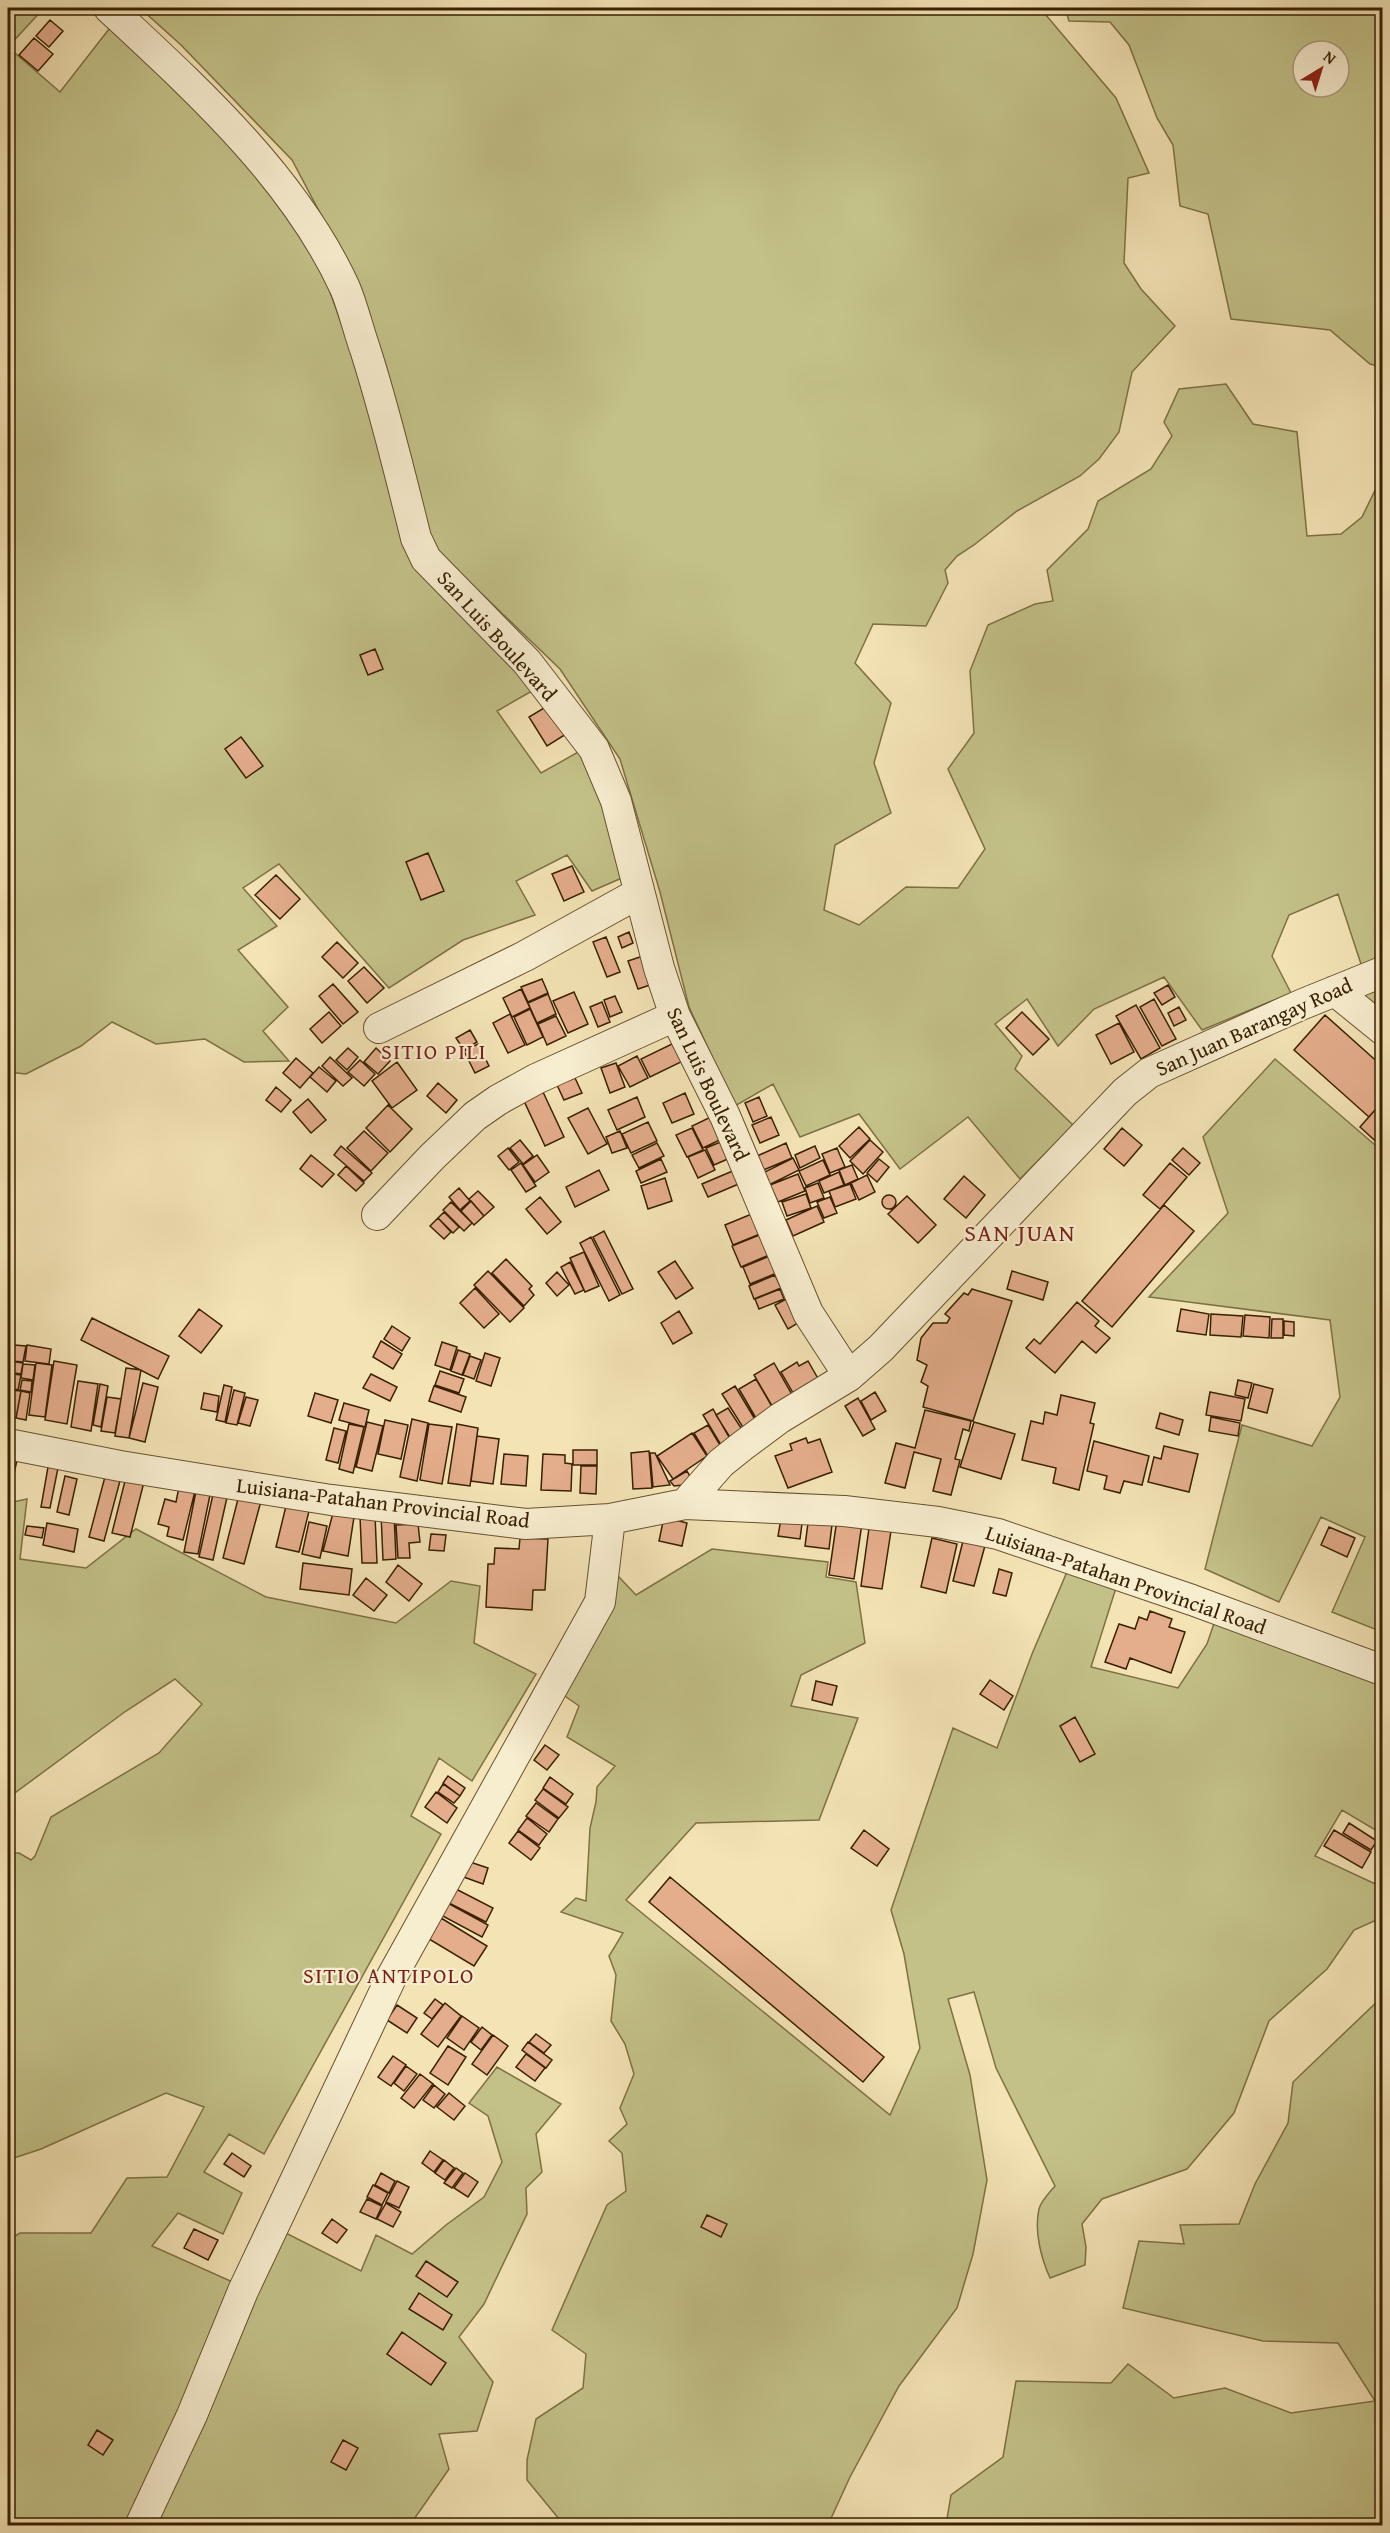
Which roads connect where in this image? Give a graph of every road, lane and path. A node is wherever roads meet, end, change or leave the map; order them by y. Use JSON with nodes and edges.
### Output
{"nodes":[{"id":1,"x":109,"y":8,"type":"edge"},
{"id":2,"x":639,"y":893,"type":"junction"},
{"id":3,"x":1383,"y":972,"type":"edge"},
{"id":4,"x":1335,"y":992,"type":"junction"},
{"id":5,"x":675,"y":1016,"type":"junction"},
{"id":6,"x":379,"y":1029,"type":"dead end"},
{"id":7,"x":1383,"y":1029,"type":"edge"},
{"id":8,"x":377,"y":1215,"type":"dead end"},
{"id":9,"x":849,"y":1376,"type":"junction"},
{"id":10,"x":8,"y":1444,"type":"edge"},
{"id":11,"x":685,"y":1504,"type":"junction"},
{"id":12,"x":610,"y":1519,"type":"junction"},
{"id":13,"x":1383,"y":1670,"type":"edge"},
{"id":14,"x":140,"y":2526,"type":"edge"}],
"edges":[{"from":1,"to":2,"type":"street","name":"San Luis Boulevard"},
{"from":2,"to":5,"type":"street","name":"San Luis Boulevard"},
{"from":2,"to":6,"type":"street"},
{"from":3,"to":4,"type":"street","name":"San Juan Barangay Road"},
{"from":4,"to":7,"type":"street"},
{"from":4,"to":9,"type":"street","name":"San Juan Barangay Road"},
{"from":5,"to":8,"type":"street"},
{"from":5,"to":9,"type":"street","name":"San Luis Boulevard"},
{"from":9,"to":11,"type":"street","name":"San Juan Barangay Road"},
{"from":10,"to":12,"type":"street","name":"Luisiana-Patahan Provincial Road"},
{"from":11,"to":12,"type":"street","name":"Luisiana-Patahan Provincial Road"},
{"from":11,"to":13,"type":"street","name":"Luisiana-Patahan Provincial Road"},
{"from":12,"to":14,"type":"street"}]}
